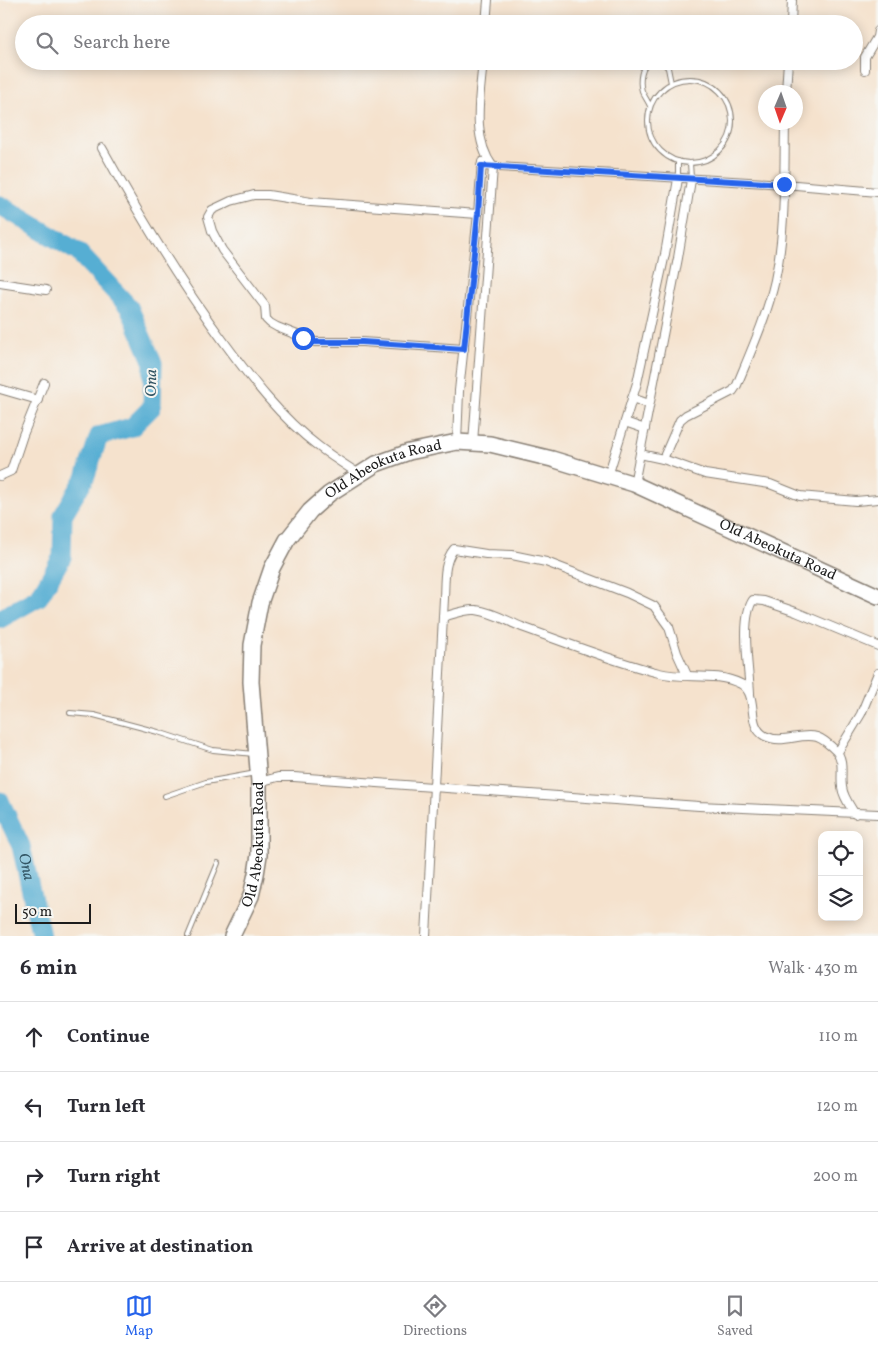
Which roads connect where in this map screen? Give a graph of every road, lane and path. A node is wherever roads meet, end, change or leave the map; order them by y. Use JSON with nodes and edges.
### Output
{"nodes":[{"id":1,"x":488,"y":0,"type":"edge"},
{"id":2,"x":792,"y":0,"type":"edge"},
{"id":3,"x":487,"y":15,"type":"edge"},
{"id":4,"x":791,"y":15,"type":"edge"},
{"id":5,"x":878,"y":31,"type":"edge"},
{"id":6,"x":482,"y":70,"type":"edge"},
{"id":7,"x":643,"y":70,"type":"edge"},
{"id":8,"x":668,"y":70,"type":"edge"},
{"id":9,"x":787,"y":70,"type":"edge"},
{"id":10,"x":865,"y":70,"type":"dead end"},
{"id":11,"x":671,"y":83,"type":"junction"},
{"id":12,"x":786,"y":85,"type":"edge"},
{"id":13,"x":650,"y":106,"type":"junction"},
{"id":14,"x":785,"y":130,"type":"edge"},
{"id":15,"x":102,"y":148,"type":"dead end"},
{"id":16,"x":484,"y":156,"type":"junction"},
{"id":17,"x":678,"y":161,"type":"junction"},
{"id":18,"x":690,"y":163,"type":"junction"},
{"id":19,"x":481,"y":166,"type":"junction"},
{"id":20,"x":493,"y":167,"type":"junction"},
{"id":21,"x":678,"y":179,"type":"junction"},
{"id":22,"x":691,"y":180,"type":"junction"},
{"id":23,"x":784,"y":184,"type":"junction"},
{"id":24,"x":878,"y":192,"type":"edge"},
{"id":25,"x":478,"y":214,"type":"junction"},
{"id":26,"x":0,"y":283,"type":"edge"},
{"id":27,"x":46,"y":290,"type":"dead end"},
{"id":28,"x":464,"y":349,"type":"junction"},
{"id":29,"x":44,"y":383,"type":"dead end"},
{"id":30,"x":0,"y":389,"type":"edge"},
{"id":31,"x":632,"y":398,"type":"junction"},
{"id":32,"x":38,"y":400,"type":"junction"},
{"id":33,"x":650,"y":404,"type":"junction"},
{"id":34,"x":625,"y":422,"type":"junction"},
{"id":35,"x":644,"y":429,"type":"junction"},
{"id":36,"x":457,"y":442,"type":"junction"},
{"id":37,"x":473,"y":443,"type":"junction"},
{"id":38,"x":640,"y":454,"type":"junction"},
{"id":39,"x":663,"y":459,"type":"junction"},
{"id":40,"x":359,"y":474,"type":"junction"},
{"id":41,"x":0,"y":476,"type":"edge"},
{"id":42,"x":608,"y":476,"type":"junction"},
{"id":43,"x":634,"y":484,"type":"junction"},
{"id":44,"x":878,"y":499,"type":"edge"},
{"id":45,"x":878,"y":596,"type":"edge"},
{"id":46,"x":443,"y":617,"type":"junction"},
{"id":47,"x":878,"y":646,"type":"edge"},
{"id":48,"x":878,"y":673,"type":"edge"},
{"id":49,"x":687,"y":675,"type":"junction"},
{"id":50,"x":750,"y":692,"type":"junction"},
{"id":51,"x":70,"y":713,"type":"dead end"},
{"id":52,"x":838,"y":752,"type":"junction"},
{"id":53,"x":256,"y":754,"type":"junction"},
{"id":54,"x":258,"y":778,"type":"junction"},
{"id":55,"x":435,"y":788,"type":"junction"},
{"id":56,"x":165,"y":796,"type":"dead end"},
{"id":57,"x":855,"y":814,"type":"junction"},
{"id":58,"x":876,"y":815,"type":"edge"},
{"id":59,"x":218,"y":863,"type":"dead end"},
{"id":60,"x":188,"y":936,"type":"edge"},
{"id":61,"x":232,"y":936,"type":"edge"},
{"id":62,"x":426,"y":936,"type":"edge"}],
"edges":[{"from":1,"to":3,"type":"street"},
{"from":2,"to":4,"type":"street"},
{"from":5,"to":10,"type":"street"},
{"from":6,"to":16,"type":"street"},
{"from":7,"to":13,"type":"lane"},
{"from":8,"to":11,"type":"lane"},
{"from":9,"to":12,"type":"street"},
{"from":11,"to":13,"type":"lane"},
{"from":11,"to":18,"type":"lane"},
{"from":13,"to":17,"type":"lane"},
{"from":14,"to":23,"type":"street"},
{"from":15,"to":40,"type":"street"},
{"from":16,"to":19,"type":"street"},
{"from":16,"to":20,"type":"street"},
{"from":17,"to":18,"type":"lane"},
{"from":17,"to":21,"type":"lane"},
{"from":18,"to":22,"type":"lane"},
{"from":19,"to":20,"type":"street"},
{"from":19,"to":25,"type":"street"},
{"from":20,"to":21,"type":"street"},
{"from":20,"to":37,"type":"street"},
{"from":21,"to":22,"type":"street"},
{"from":21,"to":31,"type":"street"},
{"from":22,"to":23,"type":"street"},
{"from":22,"to":33,"type":"street"},
{"from":23,"to":24,"type":"street"},
{"from":23,"to":39,"type":"street"},
{"from":25,"to":28,"type":"street"},
{"from":25,"to":28,"type":"street"},
{"from":26,"to":27,"type":"street"},
{"from":28,"to":36,"type":"street"},
{"from":29,"to":32,"type":"street"},
{"from":30,"to":32,"type":"street"},
{"from":31,"to":33,"type":"street"},
{"from":31,"to":34,"type":"street"},
{"from":32,"to":41,"type":"street"},
{"from":33,"to":35,"type":"street"},
{"from":34,"to":35,"type":"street"},
{"from":34,"to":42,"type":"street"},
{"from":35,"to":38,"type":"street"},
{"from":36,"to":37,"type":"highway","name":"Old Abeokuta Road"},
{"from":36,"to":40,"type":"highway","name":"Old Abeokuta Road"},
{"from":37,"to":42,"type":"highway","name":"Old Abeokuta Road"},
{"from":38,"to":39,"type":"street"},
{"from":38,"to":43,"type":"street"},
{"from":39,"to":44,"type":"street"},
{"from":40,"to":53,"type":"highway","name":"Old Abeokuta Road"},
{"from":42,"to":43,"type":"highway","name":"Old Abeokuta Road"},
{"from":43,"to":45,"type":"highway","name":"Old Abeokuta Road"},
{"from":46,"to":49,"type":"street"},
{"from":46,"to":49,"type":"street"},
{"from":46,"to":55,"type":"street"},
{"from":47,"to":50,"type":"street"},
{"from":48,"to":52,"type":"street"},
{"from":49,"to":50,"type":"street"},
{"from":50,"to":52,"type":"street"},
{"from":51,"to":53,"type":"lane"},
{"from":52,"to":57,"type":"street"},
{"from":53,"to":54,"type":"highway","name":"Old Abeokuta Road"},
{"from":54,"to":55,"type":"street"},
{"from":54,"to":56,"type":"lane"},
{"from":54,"to":61,"type":"highway","name":"Old Abeokuta Road"},
{"from":55,"to":57,"type":"street"},
{"from":55,"to":62,"type":"street"},
{"from":57,"to":58,"type":"street"},
{"from":59,"to":60,"type":"lane"}]}
